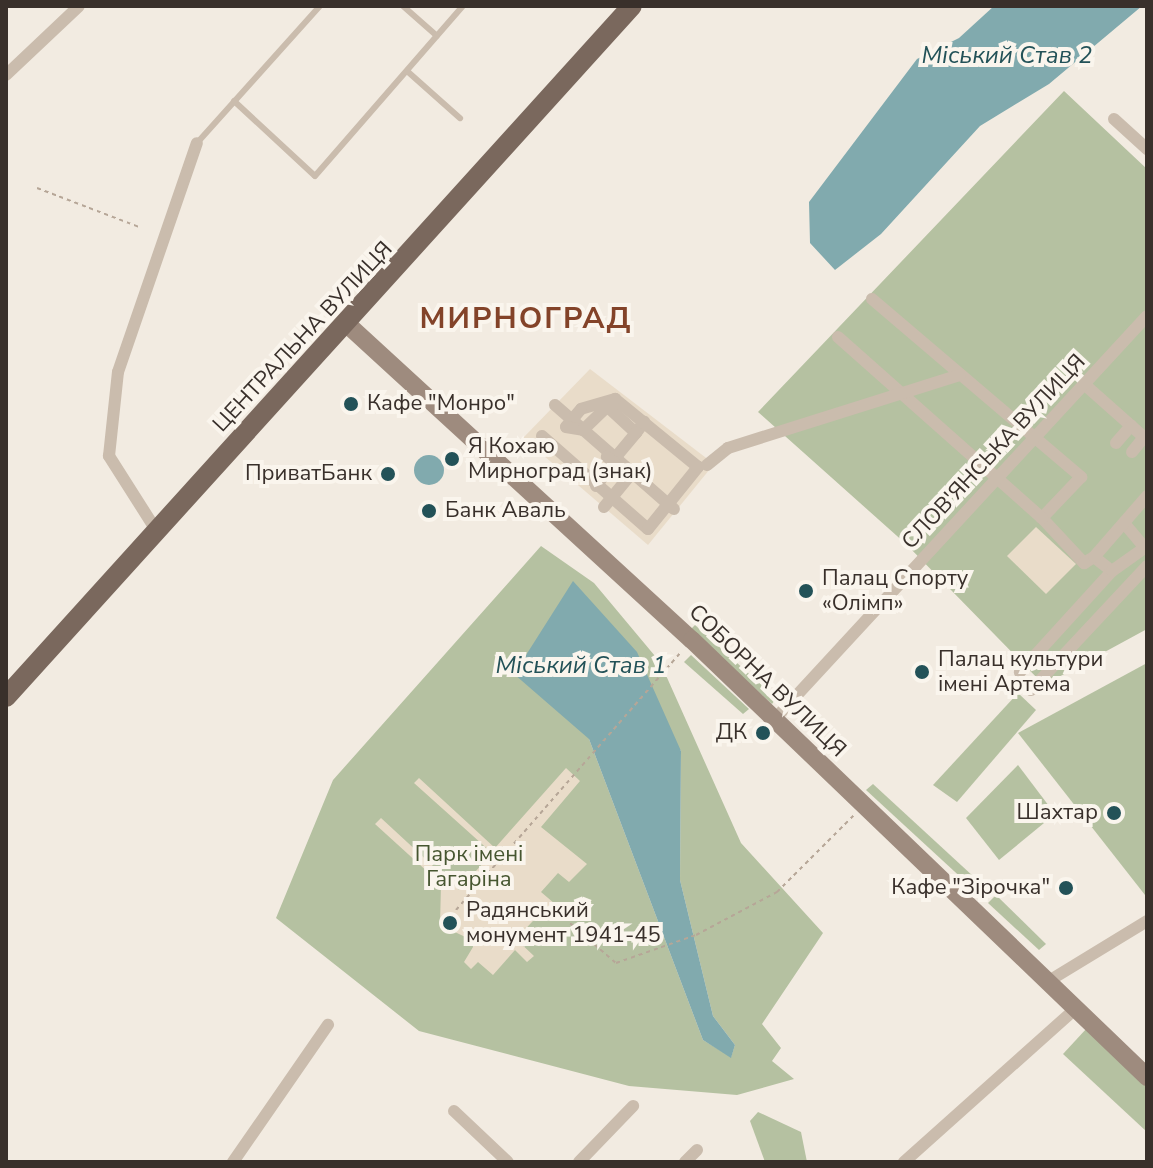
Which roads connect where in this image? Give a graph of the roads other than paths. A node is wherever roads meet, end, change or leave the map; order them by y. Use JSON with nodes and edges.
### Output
{"nodes":[{"id":1,"x":79,"y":6,"type":"edge"},
{"id":2,"x":320,"y":6,"type":"edge"},
{"id":3,"x":403,"y":6,"type":"edge"},
{"id":4,"x":463,"y":6,"type":"edge"},
{"id":5,"x":632,"y":6,"type":"edge"},
{"id":6,"x":437,"y":36,"type":"junction"},
{"id":7,"x":407,"y":71,"type":"junction"},
{"id":8,"x":6,"y":75,"type":"edge"},
{"id":9,"x":234,"y":101,"type":"junction"},
{"id":10,"x":460,"y":118,"type":"dead end"},
{"id":11,"x":1114,"y":119,"type":"dead end"},
{"id":12,"x":197,"y":143,"type":"joint"},
{"id":13,"x":1147,"y":149,"type":"edge"},
{"id":14,"x":872,"y":299,"type":"dead end"},
{"id":15,"x":1147,"y":316,"type":"edge"},
{"id":16,"x":348,"y":325,"type":"junction"},
{"id":17,"x":838,"y":337,"type":"dead end"},
{"id":18,"x":960,"y":375,"type":"junction"},
{"id":19,"x":1084,"y":384,"type":"junction"},
{"id":20,"x":904,"y":393,"type":"junction"},
{"id":21,"x":555,"y":405,"type":"dead end"},
{"id":22,"x":1131,"y":426,"type":"junction"},
{"id":23,"x":640,"y":428,"type":"junction"},
{"id":24,"x":583,"y":430,"type":"junction"},
{"id":25,"x":542,"y":436,"type":"dead end"},
{"id":26,"x":1145,"y":438,"type":"edge"},
{"id":27,"x":1034,"y":439,"type":"junction"},
{"id":28,"x":597,"y":442,"type":"junction"},
{"id":29,"x":1116,"y":443,"type":"dead end"},
{"id":30,"x":1132,"y":452,"type":"dead end"},
{"id":31,"x":615,"y":458,"type":"junction"},
{"id":32,"x":707,"y":465,"type":"dead end"},
{"id":33,"x":632,"y":473,"type":"junction"},
{"id":34,"x":1000,"y":475,"type":"junction"},
{"id":35,"x":596,"y":486,"type":"dead end"},
{"id":36,"x":1147,"y":496,"type":"edge"},
{"id":37,"x":604,"y":507,"type":"dead end"},
{"id":38,"x":674,"y":509,"type":"dead end"},
{"id":39,"x":1042,"y":518,"type":"junction"},
{"id":40,"x":1124,"y":523,"type":"junction"},
{"id":41,"x":1147,"y":529,"type":"edge"},
{"id":42,"x":156,"y":530,"type":"junction"},
{"id":43,"x":1143,"y":544,"type":"edge"},
{"id":44,"x":1094,"y":557,"type":"junction"},
{"id":45,"x":1147,"y":566,"type":"edge"},
{"id":46,"x":1112,"y":571,"type":"junction"},
{"id":47,"x":1090,"y":595,"type":"junction"},
{"id":48,"x":1106,"y":609,"type":"junction"},
{"id":49,"x":1062,"y":625,"type":"junction"},
{"id":50,"x":1078,"y":639,"type":"junction"},
{"id":51,"x":1020,"y":672,"type":"dead end"},
{"id":52,"x":1031,"y":690,"type":"dead end"},
{"id":53,"x":8,"y":692,"type":"edge"},
{"id":54,"x":773,"y":721,"type":"junction"},
{"id":55,"x":1147,"y":921,"type":"edge"},
{"id":56,"x":1047,"y":982,"type":"junction"},
{"id":57,"x":1075,"y":1009,"type":"junction"},
{"id":58,"x":328,"y":1025,"type":"dead end"},
{"id":59,"x":1147,"y":1077,"type":"edge"},
{"id":60,"x":633,"y":1106,"type":"dead end"},
{"id":61,"x":454,"y":1111,"type":"dead end"},
{"id":62,"x":697,"y":1150,"type":"dead end"},
{"id":63,"x":233,"y":1162,"type":"edge"},
{"id":64,"x":508,"y":1162,"type":"edge"},
{"id":65,"x":579,"y":1162,"type":"edge"},
{"id":66,"x":685,"y":1162,"type":"edge"},
{"id":67,"x":904,"y":1162,"type":"edge"}],
"edges":[{"from":1,"to":8,"type":"street"},
{"from":2,"to":9,"type":"lane"},
{"from":3,"to":6,"type":"lane"},
{"from":4,"to":6,"type":"lane"},
{"from":5,"to":16,"type":"main road","name":"ЦЕНТРАЛЬНА ВУЛИЦЯ"},
{"from":6,"to":7,"type":"lane"},
{"from":7,"to":9,"type":"lane"},
{"from":7,"to":10,"type":"lane"},
{"from":9,"to":12,"type":"lane"},
{"from":11,"to":13,"type":"street"},
{"from":12,"to":42,"type":"street"},
{"from":14,"to":18,"type":"street"},
{"from":15,"to":19,"type":"street","name":"СЛОВ'ЯНСЬКА ВУЛИЦЯ"},
{"from":16,"to":42,"type":"main road","name":"ЦЕНТРАЛЬНА ВУЛИЦЯ"},
{"from":16,"to":54,"type":"street","name":"СОБОРНА ВУЛИЦЯ"},
{"from":17,"to":20,"type":"street"},
{"from":18,"to":20,"type":"street"},
{"from":18,"to":27,"type":"street"},
{"from":19,"to":22,"type":"street"},
{"from":19,"to":27,"type":"street","name":"СЛОВ'ЯНСЬКА ВУЛИЦЯ"},
{"from":20,"to":32,"type":"street"},
{"from":20,"to":34,"type":"street"},
{"from":21,"to":24,"type":"street"},
{"from":22,"to":26,"type":"street"},
{"from":22,"to":29,"type":"street"},
{"from":23,"to":24,"type":"street"},
{"from":23,"to":25,"type":"street"},
{"from":23,"to":31,"type":"street"},
{"from":24,"to":28,"type":"street"},
{"from":26,"to":30,"type":"street"},
{"from":27,"to":34,"type":"street","name":"СЛОВ'ЯНСЬКА ВУЛИЦЯ"},
{"from":27,"to":39,"type":"street"},
{"from":28,"to":31,"type":"street"},
{"from":28,"to":35,"type":"street"},
{"from":31,"to":33,"type":"street"},
{"from":33,"to":37,"type":"street"},
{"from":33,"to":38,"type":"street"},
{"from":34,"to":39,"type":"street"},
{"from":34,"to":54,"type":"street","name":"СЛОВ'ЯНСЬКА ВУЛИЦЯ"},
{"from":36,"to":40,"type":"street"},
{"from":39,"to":44,"type":"street"},
{"from":40,"to":43,"type":"street"},
{"from":40,"to":44,"type":"street"},
{"from":41,"to":43,"type":"street"},
{"from":42,"to":53,"type":"main road","name":"ЦЕНТРАЛЬНА ВУЛИЦЯ"},
{"from":43,"to":46,"type":"street"},
{"from":44,"to":46,"type":"street"},
{"from":45,"to":48,"type":"street"},
{"from":46,"to":47,"type":"street"},
{"from":47,"to":48,"type":"street"},
{"from":47,"to":49,"type":"street"},
{"from":48,"to":50,"type":"street"},
{"from":49,"to":50,"type":"street"},
{"from":49,"to":51,"type":"street"},
{"from":50,"to":52,"type":"street"},
{"from":54,"to":56,"type":"street","name":"СОБОРНА ВУЛИЦЯ"},
{"from":55,"to":56,"type":"street"},
{"from":56,"to":57,"type":"street","name":"СОБОРНА ВУЛИЦЯ"},
{"from":57,"to":59,"type":"street","name":"СОБОРНА ВУЛИЦЯ"},
{"from":57,"to":67,"type":"street"},
{"from":58,"to":63,"type":"street"},
{"from":60,"to":65,"type":"street"},
{"from":61,"to":64,"type":"street"},
{"from":62,"to":66,"type":"street"}]}
